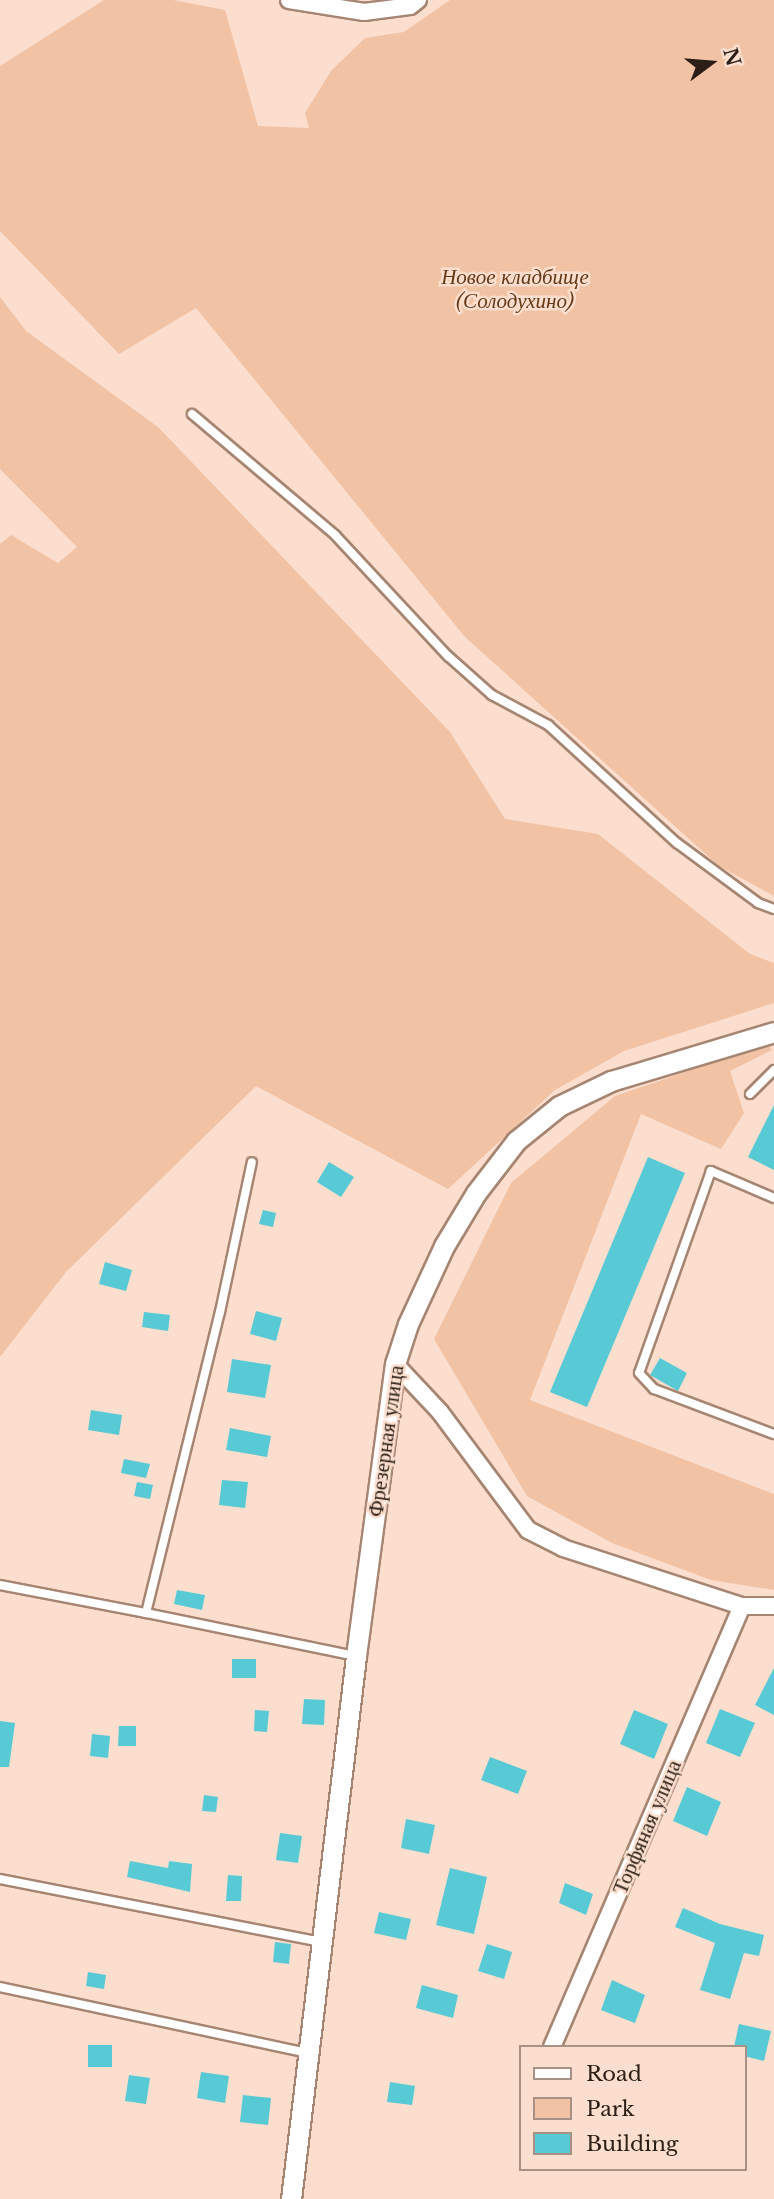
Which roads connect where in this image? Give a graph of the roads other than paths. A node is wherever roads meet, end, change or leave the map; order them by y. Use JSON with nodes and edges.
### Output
{"nodes":[{"id":1,"x":289,"y":0,"type":"edge"},
{"id":2,"x":418,"y":0,"type":"edge"},
{"id":3,"x":192,"y":414,"type":"dead end"},
{"id":4,"x":774,"y":909,"type":"edge"},
{"id":5,"x":774,"y":1032,"type":"edge"},
{"id":6,"x":774,"y":1070,"type":"edge"},
{"id":7,"x":750,"y":1094,"type":"dead end"},
{"id":8,"x":252,"y":1162,"type":"dead end"},
{"id":9,"x":774,"y":1198,"type":"edge"},
{"id":10,"x":395,"y":1364,"type":"junction"},
{"id":11,"x":774,"y":1434,"type":"edge"},
{"id":12,"x":0,"y":1585,"type":"edge"},
{"id":13,"x":742,"y":1606,"type":"junction"},
{"id":14,"x":774,"y":1606,"type":"edge"},
{"id":15,"x":146,"y":1613,"type":"junction"},
{"id":16,"x":356,"y":1656,"type":"junction"},
{"id":17,"x":0,"y":1879,"type":"edge"},
{"id":18,"x":321,"y":1942,"type":"junction"},
{"id":19,"x":0,"y":1987,"type":"edge"},
{"id":20,"x":553,"y":2045,"type":"edge"},
{"id":21,"x":309,"y":2053,"type":"junction"},
{"id":22,"x":291,"y":2199,"type":"edge"}],
"edges":[{"from":1,"to":2,"type":"street"},
{"from":3,"to":4,"type":"lane"},
{"from":5,"to":10,"type":"street","name":"Фрезерная улица"},
{"from":6,"to":7,"type":"lane"},
{"from":8,"to":15,"type":"lane"},
{"from":9,"to":11,"type":"lane"},
{"from":10,"to":13,"type":"street"},
{"from":10,"to":16,"type":"street","name":"Фрезерная улица"},
{"from":12,"to":15,"type":"lane"},
{"from":13,"to":14,"type":"street"},
{"from":13,"to":20,"type":"street","name":"Торфяная улица"},
{"from":15,"to":16,"type":"lane"},
{"from":16,"to":18,"type":"street","name":"Фрезерная улица"},
{"from":17,"to":18,"type":"lane"},
{"from":18,"to":21,"type":"street","name":"Фрезерная улица"},
{"from":19,"to":21,"type":"lane"},
{"from":21,"to":22,"type":"street","name":"Фрезерная улица"}]}
